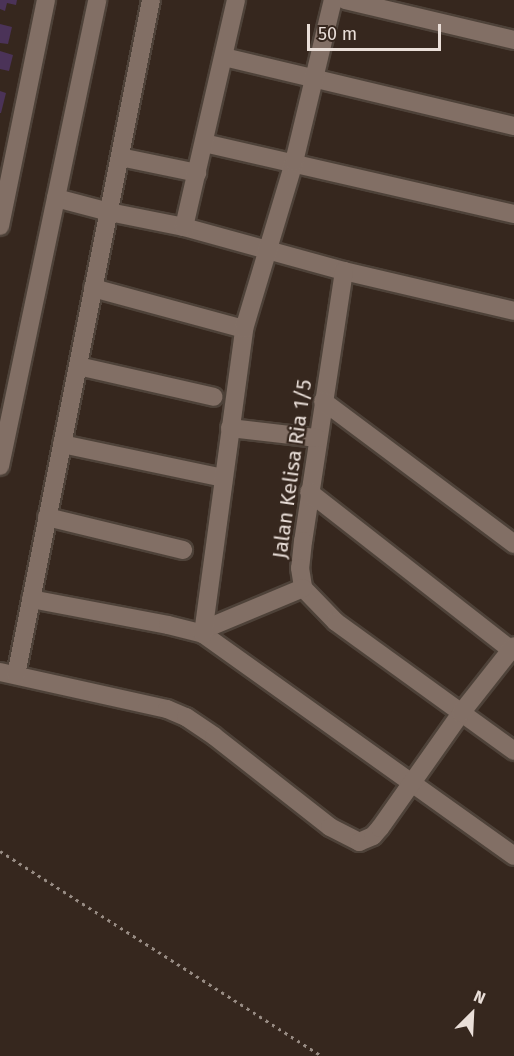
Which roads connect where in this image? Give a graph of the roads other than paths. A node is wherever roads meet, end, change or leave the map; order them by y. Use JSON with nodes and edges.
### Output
{"nodes":[{"id":1,"x":46,"y":0,"type":"edge"},
{"id":2,"x":97,"y":0,"type":"edge"},
{"id":3,"x":151,"y":0,"type":"edge"},
{"id":4,"x":236,"y":0,"type":"edge"},
{"id":5,"x":333,"y":0,"type":"edge"},
{"id":6,"x":345,"y":0,"type":"edge"},
{"id":7,"x":514,"y":40,"type":"edge"},
{"id":8,"x":224,"y":57,"type":"junction"},
{"id":9,"x":315,"y":79,"type":"junction"},
{"id":10,"x":514,"y":126,"type":"edge"},
{"id":11,"x":204,"y":143,"type":"junction"},
{"id":12,"x":120,"y":157,"type":"junction"},
{"id":13,"x":294,"y":162,"type":"junction"},
{"id":14,"x":197,"y":173,"type":"junction"},
{"id":15,"x":56,"y":198,"type":"junction"},
{"id":16,"x":109,"y":212,"type":"junction"},
{"id":17,"x":514,"y":214,"type":"edge"},
{"id":18,"x":0,"y":226,"type":"edge"},
{"id":19,"x":184,"y":227,"type":"junction"},
{"id":20,"x":267,"y":249,"type":"junction"},
{"id":21,"x":344,"y":271,"type":"junction"},
{"id":22,"x":93,"y":288,"type":"junction"},
{"id":23,"x":514,"y":311,"type":"edge"},
{"id":24,"x":244,"y":329,"type":"junction"},
{"id":25,"x":78,"y":366,"type":"junction"},
{"id":26,"x":214,"y":397,"type":"dead end"},
{"id":27,"x":323,"y":401,"type":"junction"},
{"id":28,"x":230,"y":428,"type":"junction"},
{"id":29,"x":317,"y":438,"type":"junction"},
{"id":30,"x":62,"y":444,"type":"junction"},
{"id":31,"x":0,"y":466,"type":"edge"},
{"id":32,"x":223,"y":478,"type":"junction"},
{"id":33,"x":309,"y":492,"type":"junction"},
{"id":34,"x":47,"y":517,"type":"junction"},
{"id":35,"x":514,"y":544,"type":"edge"},
{"id":36,"x":183,"y":550,"type":"dead end"},
{"id":37,"x":303,"y":588,"type":"junction"},
{"id":38,"x":31,"y":599,"type":"junction"},
{"id":39,"x":204,"y":632,"type":"junction"},
{"id":40,"x":512,"y":648,"type":"edge"},
{"id":41,"x":8,"y":674,"type":"edge"},
{"id":42,"x":461,"y":713,"type":"junction"},
{"id":43,"x":514,"y":751,"type":"edge"},
{"id":44,"x":410,"y":784,"type":"junction"},
{"id":45,"x":514,"y":856,"type":"edge"}],
"edges":[{"from":1,"to":18,"type":"street"},
{"from":2,"to":15,"type":"street"},
{"from":3,"to":12,"type":"street"},
{"from":4,"to":8,"type":"street"},
{"from":5,"to":9,"type":"street"},
{"from":6,"to":7,"type":"street"},
{"from":8,"to":9,"type":"street"},
{"from":8,"to":11,"type":"street"},
{"from":9,"to":10,"type":"street"},
{"from":9,"to":13,"type":"street"},
{"from":11,"to":13,"type":"street"},
{"from":11,"to":14,"type":"street"},
{"from":12,"to":14,"type":"street"},
{"from":12,"to":16,"type":"street"},
{"from":13,"to":17,"type":"street"},
{"from":13,"to":20,"type":"street"},
{"from":14,"to":19,"type":"street"},
{"from":15,"to":16,"type":"street"},
{"from":15,"to":31,"type":"street"},
{"from":16,"to":19,"type":"street"},
{"from":16,"to":22,"type":"street"},
{"from":19,"to":20,"type":"street"},
{"from":20,"to":21,"type":"street"},
{"from":20,"to":24,"type":"street"},
{"from":21,"to":23,"type":"street"},
{"from":21,"to":27,"type":"street","name":"Jalan Kelisa Ria 1/5"},
{"from":22,"to":24,"type":"street"},
{"from":22,"to":25,"type":"street"},
{"from":24,"to":28,"type":"street"},
{"from":25,"to":26,"type":"street"},
{"from":25,"to":30,"type":"street"},
{"from":27,"to":29,"type":"street","name":"Jalan Kelisa Ria 1/5"},
{"from":27,"to":35,"type":"street"},
{"from":28,"to":29,"type":"street"},
{"from":28,"to":32,"type":"street"},
{"from":29,"to":33,"type":"street","name":"Jalan Kelisa Ria 1/5"},
{"from":30,"to":32,"type":"street"},
{"from":30,"to":34,"type":"street"},
{"from":32,"to":39,"type":"street"},
{"from":33,"to":37,"type":"street","name":"Jalan Kelisa Ria 1/5"},
{"from":33,"to":40,"type":"street"},
{"from":34,"to":36,"type":"street"},
{"from":34,"to":38,"type":"street"},
{"from":37,"to":39,"type":"street"},
{"from":37,"to":42,"type":"street","name":"Jalan Kelisa Ria 1/5"},
{"from":38,"to":39,"type":"street"},
{"from":38,"to":41,"type":"street"},
{"from":39,"to":44,"type":"street"},
{"from":40,"to":42,"type":"street"},
{"from":41,"to":44,"type":"street"},
{"from":42,"to":43,"type":"street","name":"Jalan Kelisa Ria 1/5"},
{"from":42,"to":44,"type":"street"},
{"from":44,"to":45,"type":"street"}]}
